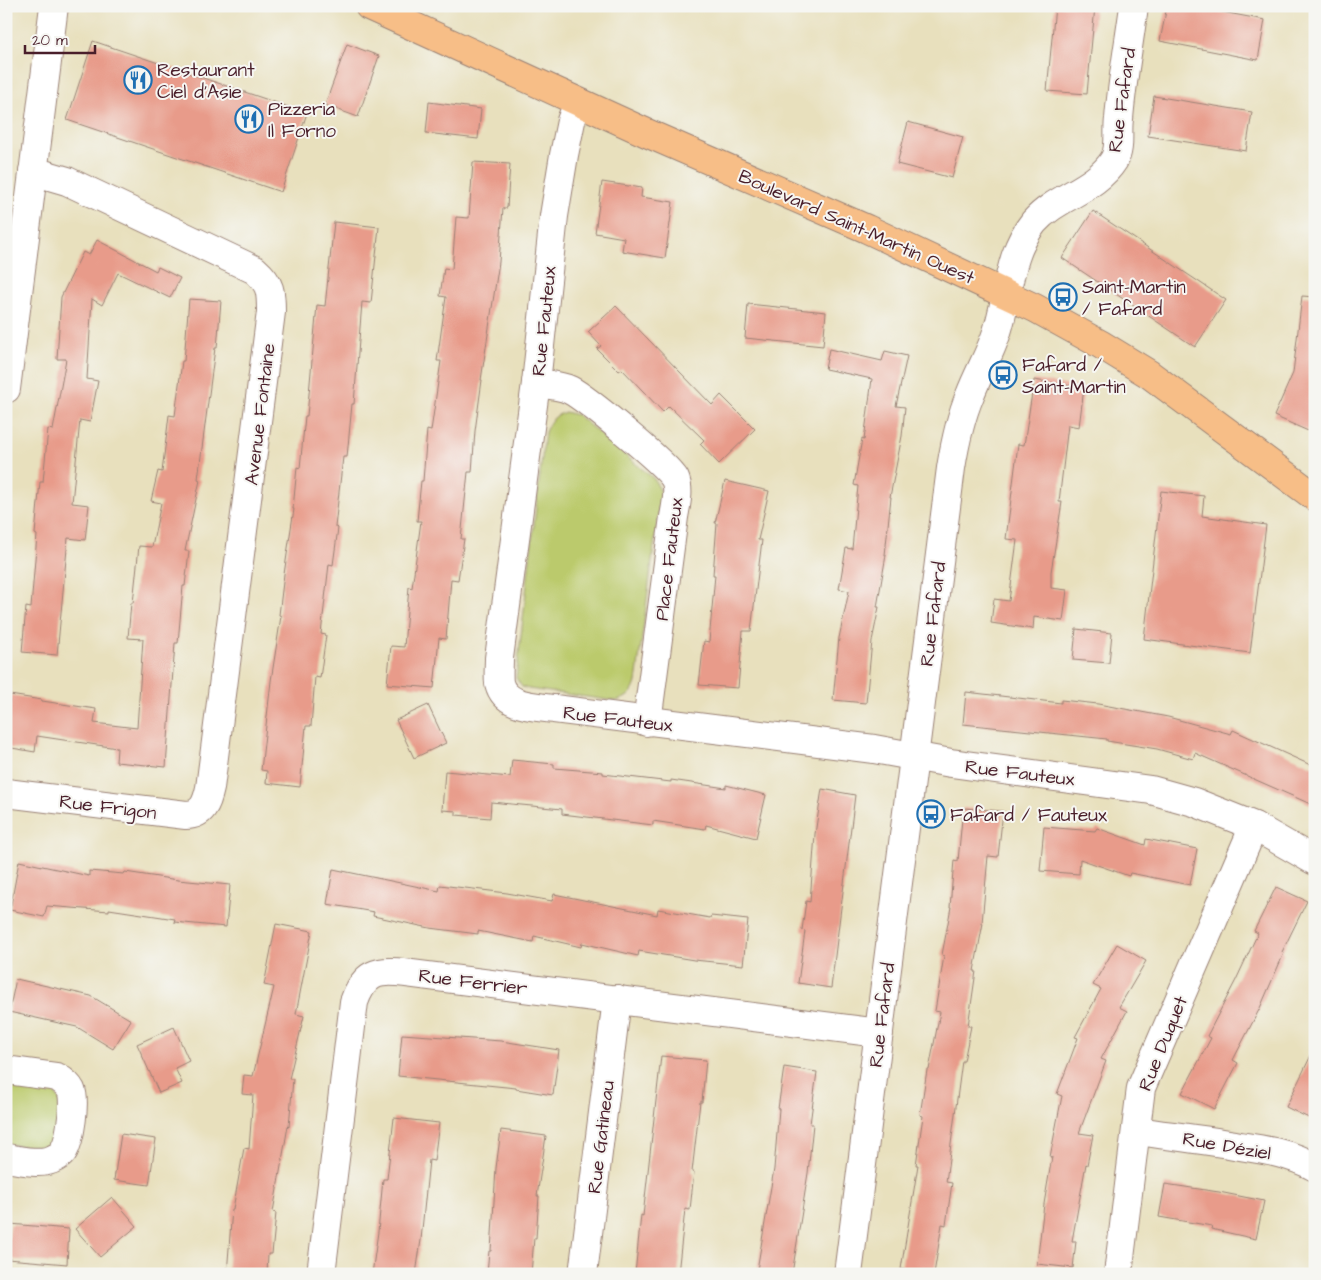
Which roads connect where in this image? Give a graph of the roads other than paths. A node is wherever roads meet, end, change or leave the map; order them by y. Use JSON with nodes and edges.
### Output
{"nodes":[{"id":1,"x":54,"y":6,"type":"edge"},
{"id":2,"x":369,"y":6,"type":"edge"},
{"id":3,"x":1134,"y":6,"type":"edge"},
{"id":4,"x":578,"y":102,"type":"junction"},
{"id":5,"x":33,"y":171,"type":"junction"},
{"id":6,"x":1006,"y":294,"type":"junction"},
{"id":7,"x":536,"y":383,"type":"junction"},
{"id":8,"x":6,"y":389,"type":"edge"},
{"id":9,"x":1315,"y":497,"type":"edge"},
{"id":10,"x":647,"y":722,"type":"junction"},
{"id":11,"x":915,"y":756,"type":"junction"},
{"id":12,"x":6,"y":793,"type":"edge"},
{"id":13,"x":205,"y":805,"type":"joint"},
{"id":14,"x":1254,"y":826,"type":"junction"},
{"id":15,"x":1315,"y":861,"type":"edge"},
{"id":16,"x":617,"y":999,"type":"junction"},
{"id":17,"x":878,"y":1032,"type":"junction"},
{"id":18,"x":6,"y":1070,"type":"edge"},
{"id":19,"x":1137,"y":1131,"type":"junction"},
{"id":20,"x":6,"y":1158,"type":"edge"},
{"id":21,"x":1315,"y":1167,"type":"edge"},
{"id":22,"x":321,"y":1274,"type":"edge"},
{"id":23,"x":583,"y":1274,"type":"edge"},
{"id":24,"x":848,"y":1274,"type":"edge"},
{"id":25,"x":1118,"y":1274,"type":"edge"}],
"edges":[{"from":1,"to":5,"type":"street"},
{"from":2,"to":4,"type":"main road","name":"Boulevard Saint-Martin Ouest"},
{"from":3,"to":6,"type":"street","name":"Rue Fafard"},
{"from":4,"to":6,"type":"main road","name":"Boulevard Saint-Martin Ouest"},
{"from":4,"to":7,"type":"street","name":"Rue Fauteux"},
{"from":5,"to":8,"type":"street"},
{"from":5,"to":13,"type":"street","name":"Avenue Fontaine"},
{"from":6,"to":9,"type":"main road","name":"Boulevard Saint-Martin Ouest"},
{"from":6,"to":11,"type":"street","name":"Rue Fafard"},
{"from":7,"to":10,"type":"street","name":"Place Fauteux"},
{"from":7,"to":10,"type":"street","name":"Rue Fauteux"},
{"from":10,"to":11,"type":"street","name":"Rue Fauteux"},
{"from":11,"to":14,"type":"street","name":"Rue Fauteux"},
{"from":11,"to":17,"type":"street","name":"Rue Fafard"},
{"from":12,"to":13,"type":"street","name":"Rue Frigon"},
{"from":14,"to":15,"type":"street","name":"Rue Fauteux"},
{"from":14,"to":19,"type":"street","name":"Rue Duquet"},
{"from":16,"to":17,"type":"street","name":"Rue Ferrier"},
{"from":16,"to":22,"type":"street","name":"Rue Ferrier"},
{"from":16,"to":23,"type":"street","name":"Rue Gatineau"},
{"from":17,"to":24,"type":"street","name":"Rue Fafard"},
{"from":18,"to":20,"type":"street"},
{"from":19,"to":21,"type":"street","name":"Rue Déziel"},
{"from":19,"to":25,"type":"street","name":"Rue Duquet"}]}
